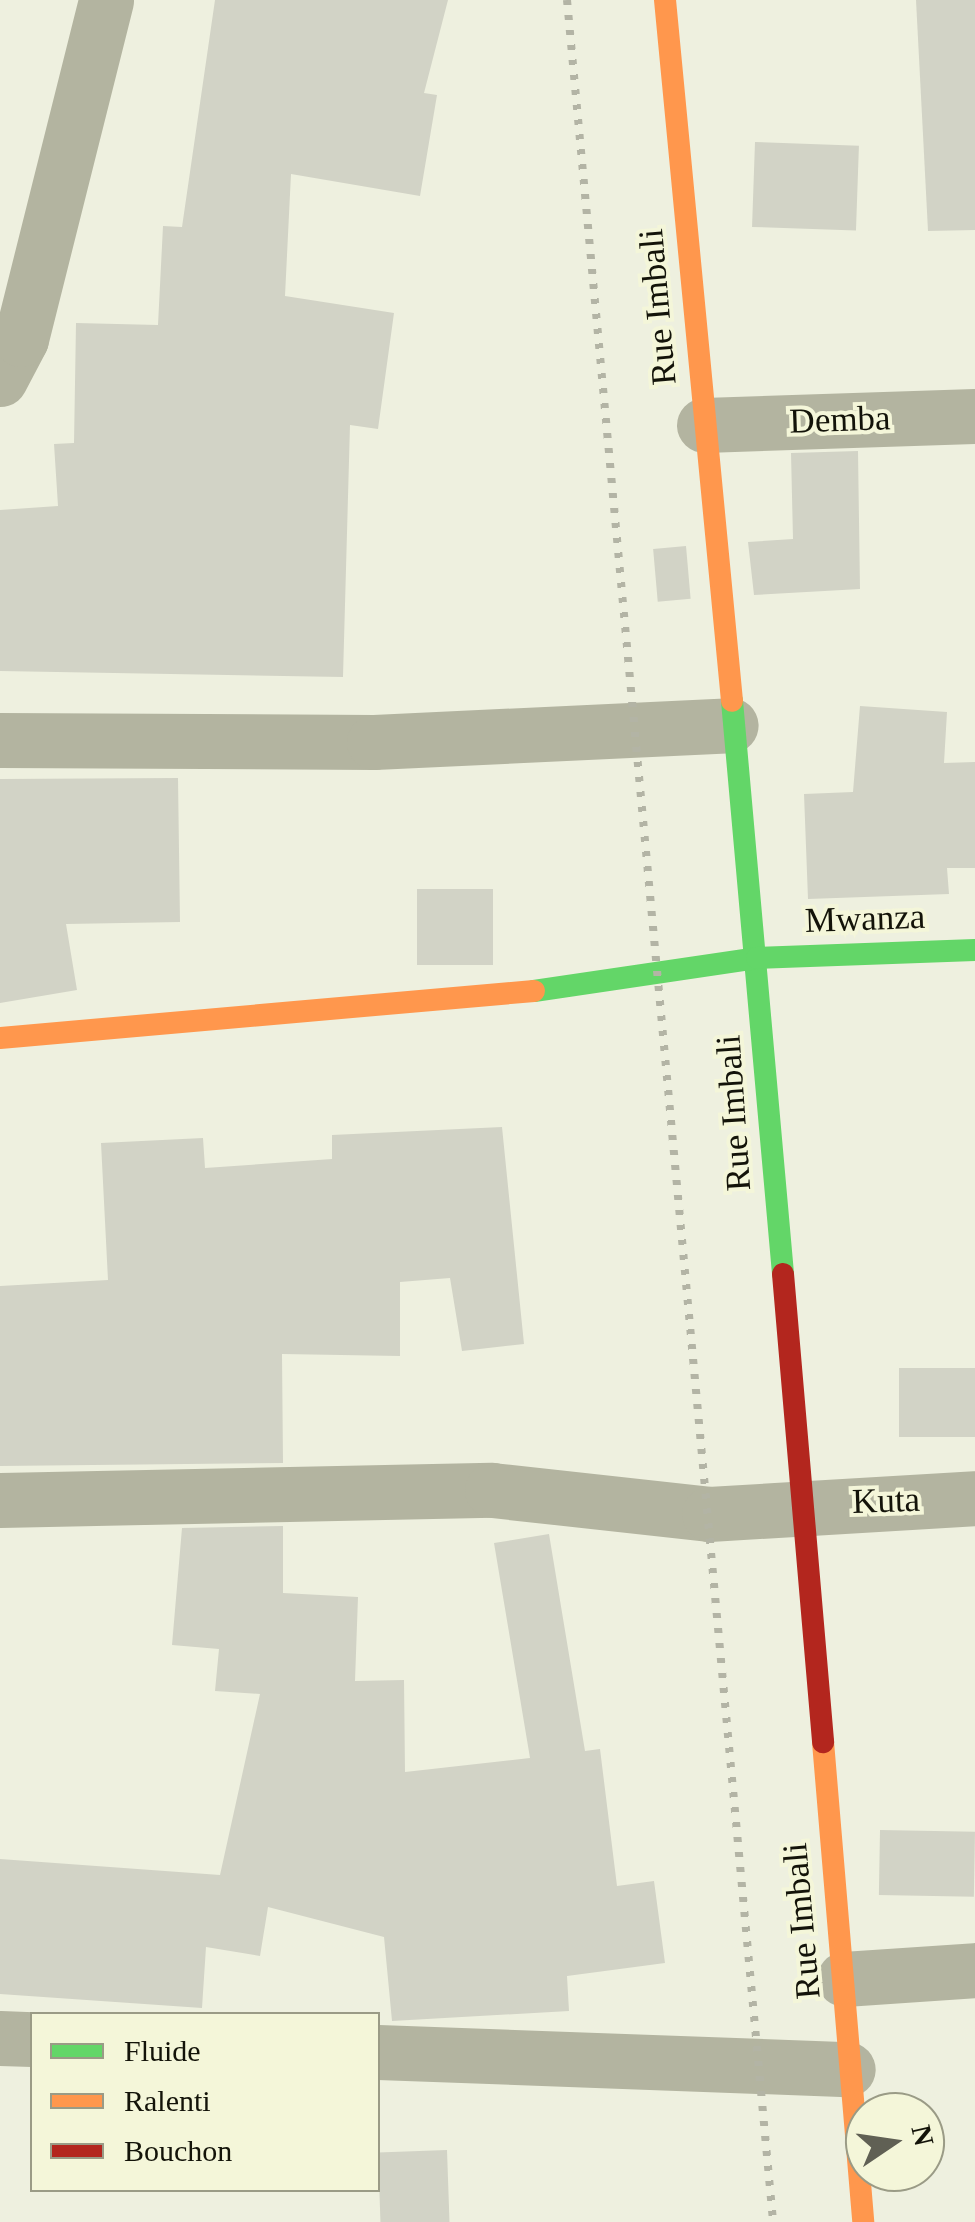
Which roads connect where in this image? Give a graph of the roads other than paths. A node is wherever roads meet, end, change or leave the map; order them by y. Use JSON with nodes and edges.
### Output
{"nodes":[{"id":1,"x":106,"y":0,"type":"edge"},
{"id":2,"x":665,"y":0,"type":"edge"},
{"id":3,"x":24,"y":218,"type":"edge"},
{"id":4,"x":0,"y":378,"type":"edge"},
{"id":5,"x":975,"y":416,"type":"edge"},
{"id":6,"x":704,"y":424,"type":"junction"},
{"id":7,"x":730,"y":725,"type":"junction"},
{"id":8,"x":0,"y":740,"type":"edge"},
{"id":9,"x":975,"y":950,"type":"edge"},
{"id":10,"x":757,"y":958,"type":"junction"},
{"id":11,"x":0,"y":1038,"type":"edge"},
{"id":12,"x":975,"y":1498,"type":"edge"},
{"id":13,"x":0,"y":1500,"type":"edge"},
{"id":14,"x":798,"y":1504,"type":"junction"},
{"id":15,"x":975,"y":1970,"type":"edge"},
{"id":16,"x":844,"y":1979,"type":"junction"},
{"id":17,"x":0,"y":2038,"type":"edge"},
{"id":18,"x":30,"y":2039,"type":"edge"},
{"id":19,"x":380,"y":2052,"type":"edge"},
{"id":20,"x":848,"y":2069,"type":"junction"},
{"id":21,"x":863,"y":2222,"type":"edge"}],
"edges":[{"from":1,"to":3,"type":"street"},
{"from":2,"to":6,"type":"street","name":"Rue Imbali"},
{"from":3,"to":4,"type":"street"},
{"from":5,"to":6,"type":"street","name":"Demba"},
{"from":6,"to":7,"type":"street","name":"Rue Imbali"},
{"from":7,"to":8,"type":"street"},
{"from":7,"to":10,"type":"street","name":"Rue Imbali"},
{"from":9,"to":10,"type":"street","name":"Mwanza"},
{"from":10,"to":11,"type":"street","name":"Mwanza"},
{"from":10,"to":14,"type":"street","name":"Rue Imbali"},
{"from":12,"to":14,"type":"street","name":"Kuta"},
{"from":13,"to":14,"type":"street","name":"Kuta"},
{"from":14,"to":16,"type":"street","name":"Rue Imbali"},
{"from":15,"to":16,"type":"street"},
{"from":16,"to":20,"type":"street","name":"Rue Imbali"},
{"from":17,"to":18,"type":"street"},
{"from":19,"to":20,"type":"street"},
{"from":20,"to":21,"type":"street","name":"Rue Imbali"}]}
